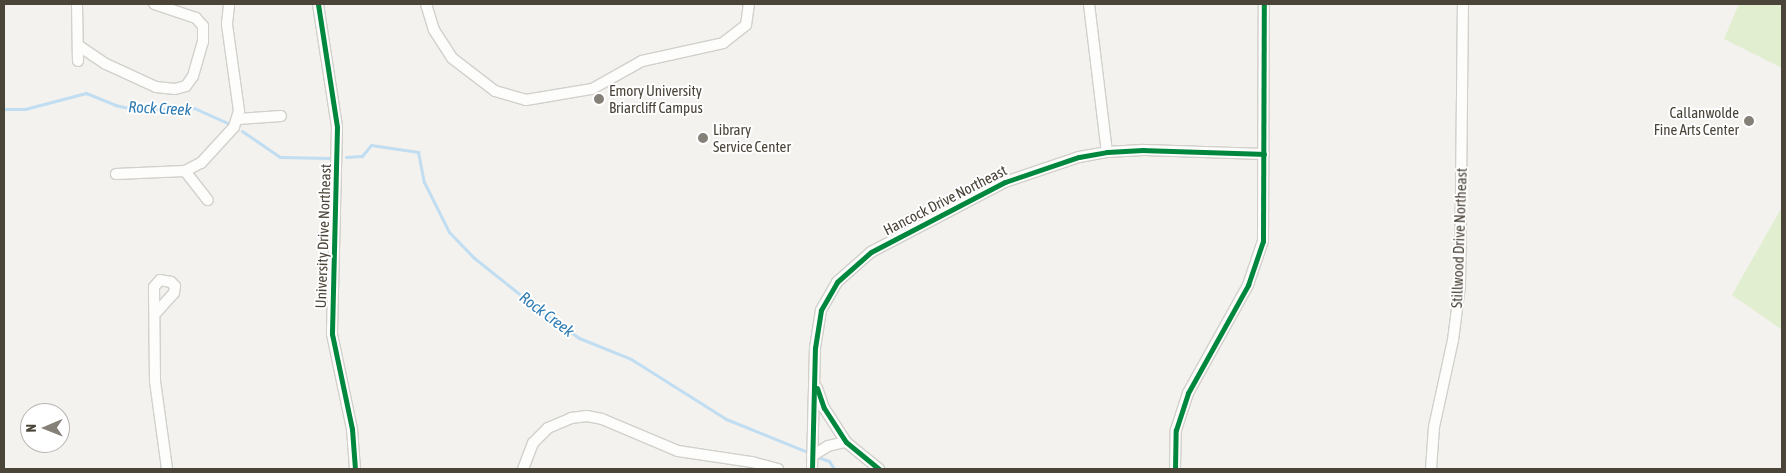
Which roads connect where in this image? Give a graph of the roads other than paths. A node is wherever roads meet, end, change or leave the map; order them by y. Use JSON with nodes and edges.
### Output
{"nodes":[{"id":1,"x":77,"y":4,"type":"edge"},
{"id":2,"x":154,"y":4,"type":"edge"},
{"id":3,"x":229,"y":4,"type":"edge"},
{"id":4,"x":318,"y":4,"type":"edge"},
{"id":5,"x":426,"y":4,"type":"edge"},
{"id":6,"x":749,"y":4,"type":"edge"},
{"id":7,"x":1089,"y":4,"type":"edge"},
{"id":8,"x":1264,"y":4,"type":"edge"},
{"id":9,"x":1463,"y":4,"type":"edge"},
{"id":10,"x":79,"y":46,"type":"junction"},
{"id":11,"x":78,"y":61,"type":"dead end"},
{"id":12,"x":281,"y":116,"type":"dead end"},
{"id":13,"x":238,"y":119,"type":"junction"},
{"id":14,"x":1107,"y":152,"type":"junction"},
{"id":15,"x":1264,"y":154,"type":"junction"},
{"id":16,"x":185,"y":171,"type":"junction"},
{"id":17,"x":116,"y":174,"type":"dead end"},
{"id":18,"x":208,"y":200,"type":"dead end"},
{"id":19,"x":155,"y":314,"type":"dead end"},
{"id":20,"x":814,"y":377,"type":"junction"},
{"id":21,"x":846,"y":442,"type":"junction"},
{"id":22,"x":812,"y":456,"type":"junction"},
{"id":23,"x":167,"y":469,"type":"edge"},
{"id":24,"x":356,"y":469,"type":"edge"},
{"id":25,"x":523,"y":469,"type":"edge"},
{"id":26,"x":778,"y":469,"type":"edge"},
{"id":27,"x":812,"y":469,"type":"edge"},
{"id":28,"x":879,"y":469,"type":"edge"},
{"id":29,"x":1175,"y":469,"type":"edge"},
{"id":30,"x":1431,"y":469,"type":"edge"}],
"edges":[{"from":1,"to":10,"type":"street"},
{"from":2,"to":10,"type":"street"},
{"from":3,"to":13,"type":"street"},
{"from":4,"to":24,"type":"street","name":"University Drive Northeast"},
{"from":5,"to":6,"type":"street"},
{"from":7,"to":14,"type":"street"},
{"from":8,"to":15,"type":"street"},
{"from":9,"to":30,"type":"street","name":"Stillwood Drive Northeast"},
{"from":10,"to":11,"type":"street"},
{"from":12,"to":13,"type":"street"},
{"from":13,"to":16,"type":"street"},
{"from":14,"to":15,"type":"street","name":"Hancock Drive Northeast"},
{"from":14,"to":20,"type":"street","name":"Hancock Drive Northeast"},
{"from":15,"to":29,"type":"street"},
{"from":16,"to":17,"type":"street"},
{"from":16,"to":18,"type":"street"},
{"from":19,"to":23,"type":"street"},
{"from":20,"to":21,"type":"street"},
{"from":20,"to":22,"type":"street","name":"Hancock Drive Northeast"},
{"from":21,"to":22,"type":"street"},
{"from":21,"to":28,"type":"street"},
{"from":22,"to":27,"type":"street","name":"Hancock Drive Northeast"},
{"from":25,"to":26,"type":"street"}]}
